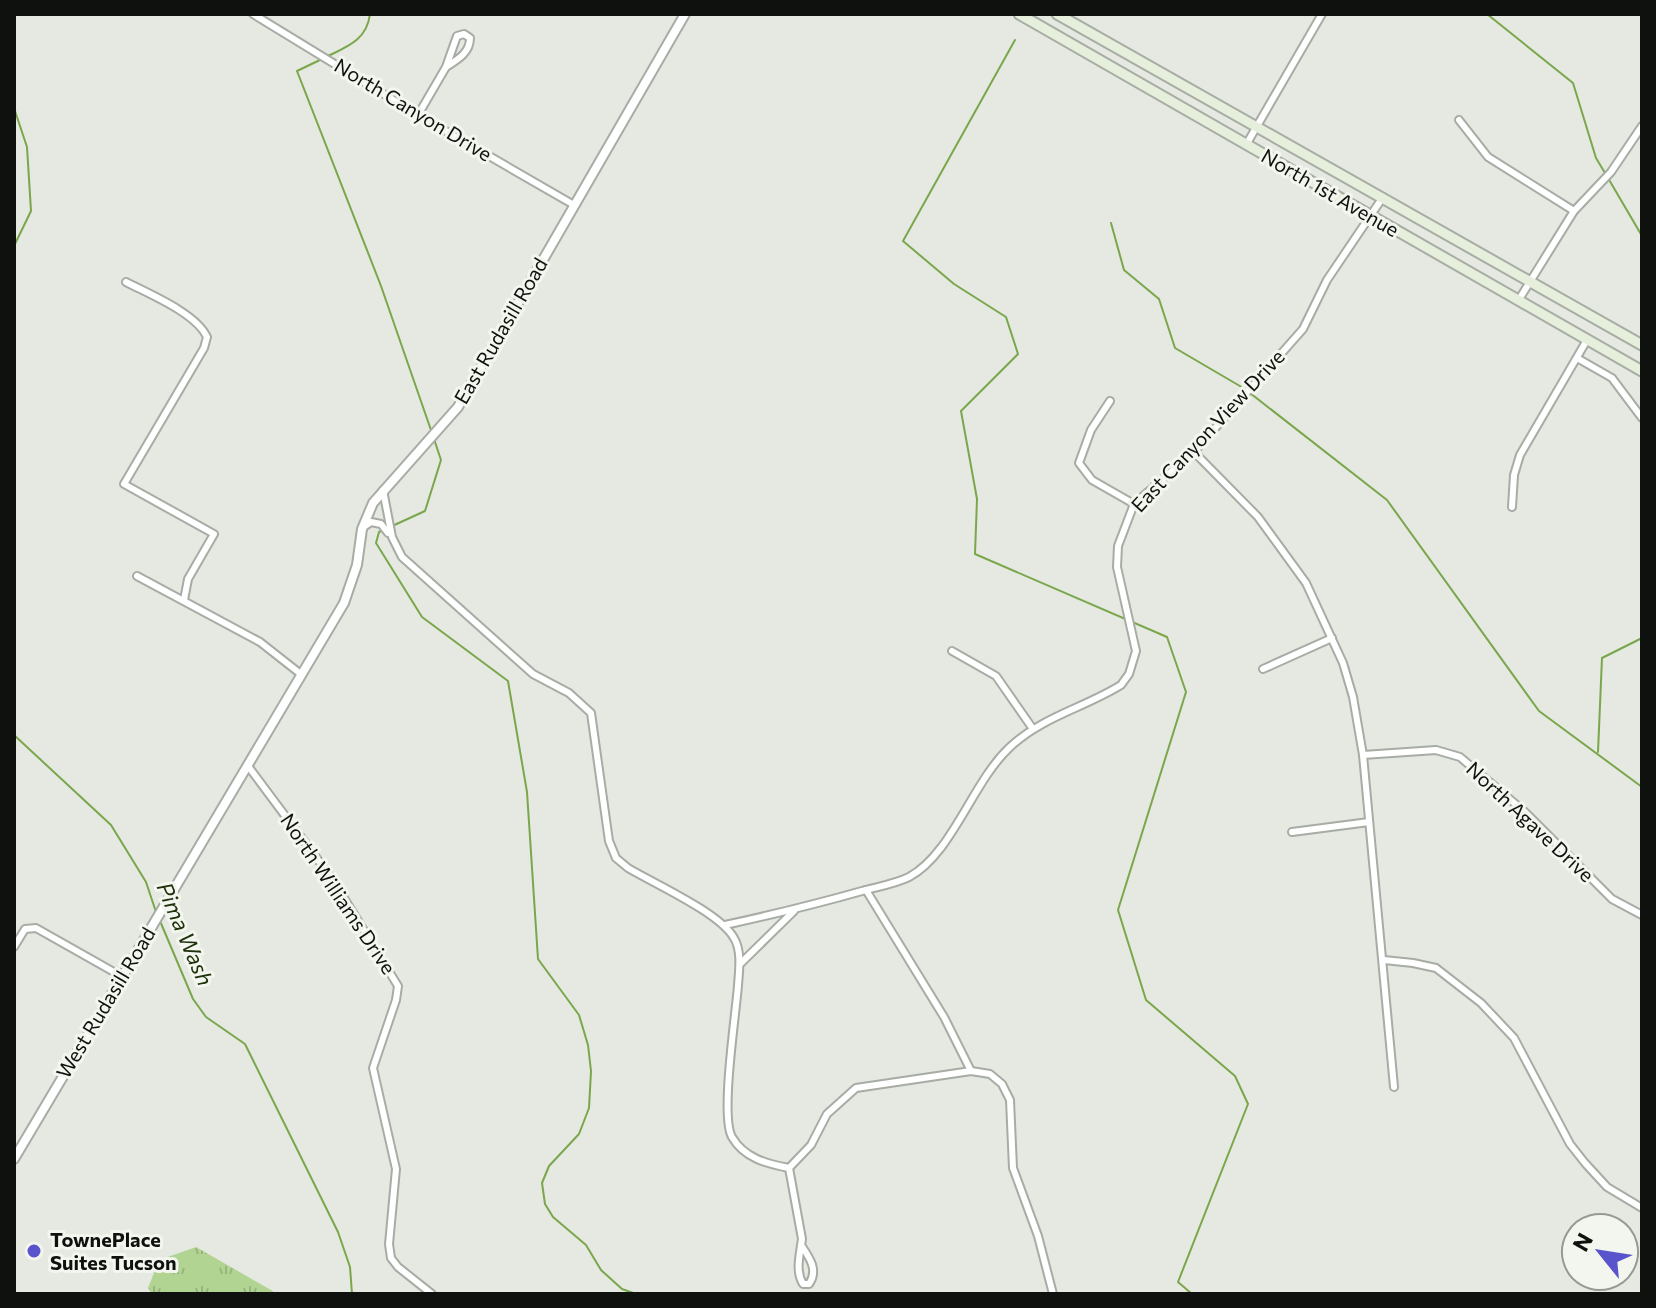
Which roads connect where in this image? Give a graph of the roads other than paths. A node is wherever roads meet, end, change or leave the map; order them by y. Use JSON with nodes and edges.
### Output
{"nodes":[{"id":1,"x":253,"y":14,"type":"edge"},
{"id":2,"x":685,"y":14,"type":"edge"},
{"id":3,"x":1019,"y":14,"type":"edge"},
{"id":4,"x":1057,"y":14,"type":"edge"},
{"id":5,"x":1322,"y":14,"type":"edge"},
{"id":6,"x":446,"y":67,"type":"junction"},
{"id":7,"x":418,"y":115,"type":"junction"},
{"id":8,"x":1459,"y":120,"type":"dead end"},
{"id":9,"x":1642,"y":126,"type":"edge"},
{"id":10,"x":1256,"y":129,"type":"junction"},
{"id":11,"x":1246,"y":145,"type":"junction"},
{"id":12,"x":1383,"y":197,"type":"junction"},
{"id":13,"x":574,"y":205,"type":"junction"},
{"id":14,"x":1574,"y":211,"type":"junction"},
{"id":15,"x":1371,"y":216,"type":"junction"},
{"id":16,"x":126,"y":282,"type":"dead end"},
{"id":17,"x":1529,"y":283,"type":"junction"},
{"id":18,"x":1518,"y":301,"type":"junction"},
{"id":19,"x":1587,"y":340,"type":"junction"},
{"id":20,"x":1642,"y":345,"type":"edge"},
{"id":21,"x":1577,"y":358,"type":"junction"},
{"id":22,"x":1642,"y":371,"type":"edge"},
{"id":23,"x":1110,"y":401,"type":"dead end"},
{"id":24,"x":1642,"y":418,"type":"edge"},
{"id":25,"x":1194,"y":452,"type":"junction"},
{"id":26,"x":383,"y":490,"type":"junction"},
{"id":27,"x":1134,"y":504,"type":"junction"},
{"id":28,"x":1512,"y":507,"type":"dead end"},
{"id":29,"x":362,"y":528,"type":"junction"},
{"id":30,"x":393,"y":540,"type":"junction"},
{"id":31,"x":137,"y":576,"type":"dead end"},
{"id":32,"x":184,"y":600,"type":"junction"},
{"id":33,"x":1332,"y":638,"type":"junction"},
{"id":34,"x":952,"y":651,"type":"dead end"},
{"id":35,"x":1263,"y":669,"type":"dead end"},
{"id":36,"x":302,"y":675,"type":"junction"},
{"id":37,"x":1033,"y":729,"type":"junction"},
{"id":38,"x":1363,"y":755,"type":"junction"},
{"id":39,"x":248,"y":766,"type":"junction"},
{"id":40,"x":1369,"y":822,"type":"junction"},
{"id":41,"x":1292,"y":832,"type":"dead end"},
{"id":42,"x":866,"y":890,"type":"junction"},
{"id":43,"x":794,"y":911,"type":"junction"},
{"id":44,"x":1642,"y":915,"type":"edge"},
{"id":45,"x":725,"y":925,"type":"junction"},
{"id":46,"x":14,"y":947,"type":"edge"},
{"id":47,"x":1384,"y":960,"type":"junction"},
{"id":48,"x":740,"y":964,"type":"junction"},
{"id":49,"x":121,"y":976,"type":"junction"},
{"id":50,"x":971,"y":1071,"type":"junction"},
{"id":51,"x":1394,"y":1087,"type":"dead end"},
{"id":52,"x":14,"y":1159,"type":"edge"},
{"id":53,"x":789,"y":1168,"type":"junction"},
{"id":54,"x":1642,"y":1208,"type":"edge"},
{"id":55,"x":801,"y":1245,"type":"junction"},
{"id":56,"x":432,"y":1294,"type":"edge"},
{"id":57,"x":1053,"y":1294,"type":"edge"}],
"edges":[{"from":1,"to":7,"type":"street","name":"North Canyon Drive"},
{"from":2,"to":13,"type":"street","name":"East Rudasill Road"},
{"from":3,"to":11,"type":"main road","name":"North 1st Avenue"},
{"from":4,"to":10,"type":"main road","name":"North 1st Avenue"},
{"from":5,"to":10,"type":"street"},
{"from":6,"to":6,"type":"street"},
{"from":6,"to":7,"type":"street"},
{"from":7,"to":13,"type":"street","name":"North Canyon Drive"},
{"from":8,"to":14,"type":"street"},
{"from":9,"to":14,"type":"street"},
{"from":10,"to":11,"type":"street"},
{"from":10,"to":12,"type":"main road","name":"North 1st Avenue"},
{"from":11,"to":15,"type":"main road","name":"North 1st Avenue"},
{"from":12,"to":15,"type":"street","name":"East Canyon View Drive"},
{"from":12,"to":17,"type":"main road","name":"North 1st Avenue"},
{"from":13,"to":26,"type":"street","name":"East Rudasill Road"},
{"from":14,"to":17,"type":"street"},
{"from":15,"to":18,"type":"main road","name":"North 1st Avenue"},
{"from":15,"to":25,"type":"street","name":"East Canyon View Drive"},
{"from":16,"to":32,"type":"street"},
{"from":17,"to":18,"type":"street"},
{"from":17,"to":20,"type":"main road","name":"North 1st Avenue"},
{"from":18,"to":19,"type":"main road","name":"North 1st Avenue"},
{"from":19,"to":21,"type":"street"},
{"from":19,"to":22,"type":"main road","name":"North 1st Avenue"},
{"from":21,"to":24,"type":"street"},
{"from":21,"to":28,"type":"street"},
{"from":23,"to":27,"type":"street"},
{"from":25,"to":27,"type":"street","name":"East Canyon View Drive"},
{"from":25,"to":33,"type":"street"},
{"from":26,"to":29,"type":"street","name":"East Rudasill Road"},
{"from":26,"to":30,"type":"street"},
{"from":27,"to":37,"type":"street","name":"East Canyon View Drive"},
{"from":29,"to":30,"type":"street"},
{"from":29,"to":36,"type":"street","name":"East Rudasill Road"},
{"from":30,"to":45,"type":"street"},
{"from":31,"to":32,"type":"street"},
{"from":32,"to":36,"type":"street"},
{"from":33,"to":35,"type":"street"},
{"from":33,"to":38,"type":"street"},
{"from":34,"to":37,"type":"street"},
{"from":36,"to":39,"type":"street","name":"East Rudasill Road"},
{"from":37,"to":42,"type":"street","name":"East Canyon View Drive"},
{"from":38,"to":40,"type":"street"},
{"from":38,"to":44,"type":"street","name":"North Agave Drive"},
{"from":39,"to":49,"type":"street","name":"West Rudasill Road"},
{"from":39,"to":56,"type":"street","name":"North Williams Drive"},
{"from":40,"to":41,"type":"street"},
{"from":40,"to":47,"type":"street"},
{"from":42,"to":43,"type":"street","name":"East Canyon View Drive"},
{"from":42,"to":50,"type":"street"},
{"from":43,"to":45,"type":"street","name":"East Canyon View Drive"},
{"from":43,"to":48,"type":"street","name":"East Canyon View Drive"},
{"from":45,"to":48,"type":"street"},
{"from":46,"to":49,"type":"street"},
{"from":47,"to":51,"type":"street"},
{"from":47,"to":54,"type":"street"},
{"from":48,"to":53,"type":"street"},
{"from":49,"to":52,"type":"street","name":"West Rudasill Road"},
{"from":50,"to":53,"type":"street"},
{"from":50,"to":57,"type":"street"},
{"from":53,"to":55,"type":"street"},
{"from":55,"to":55,"type":"street"}]}
